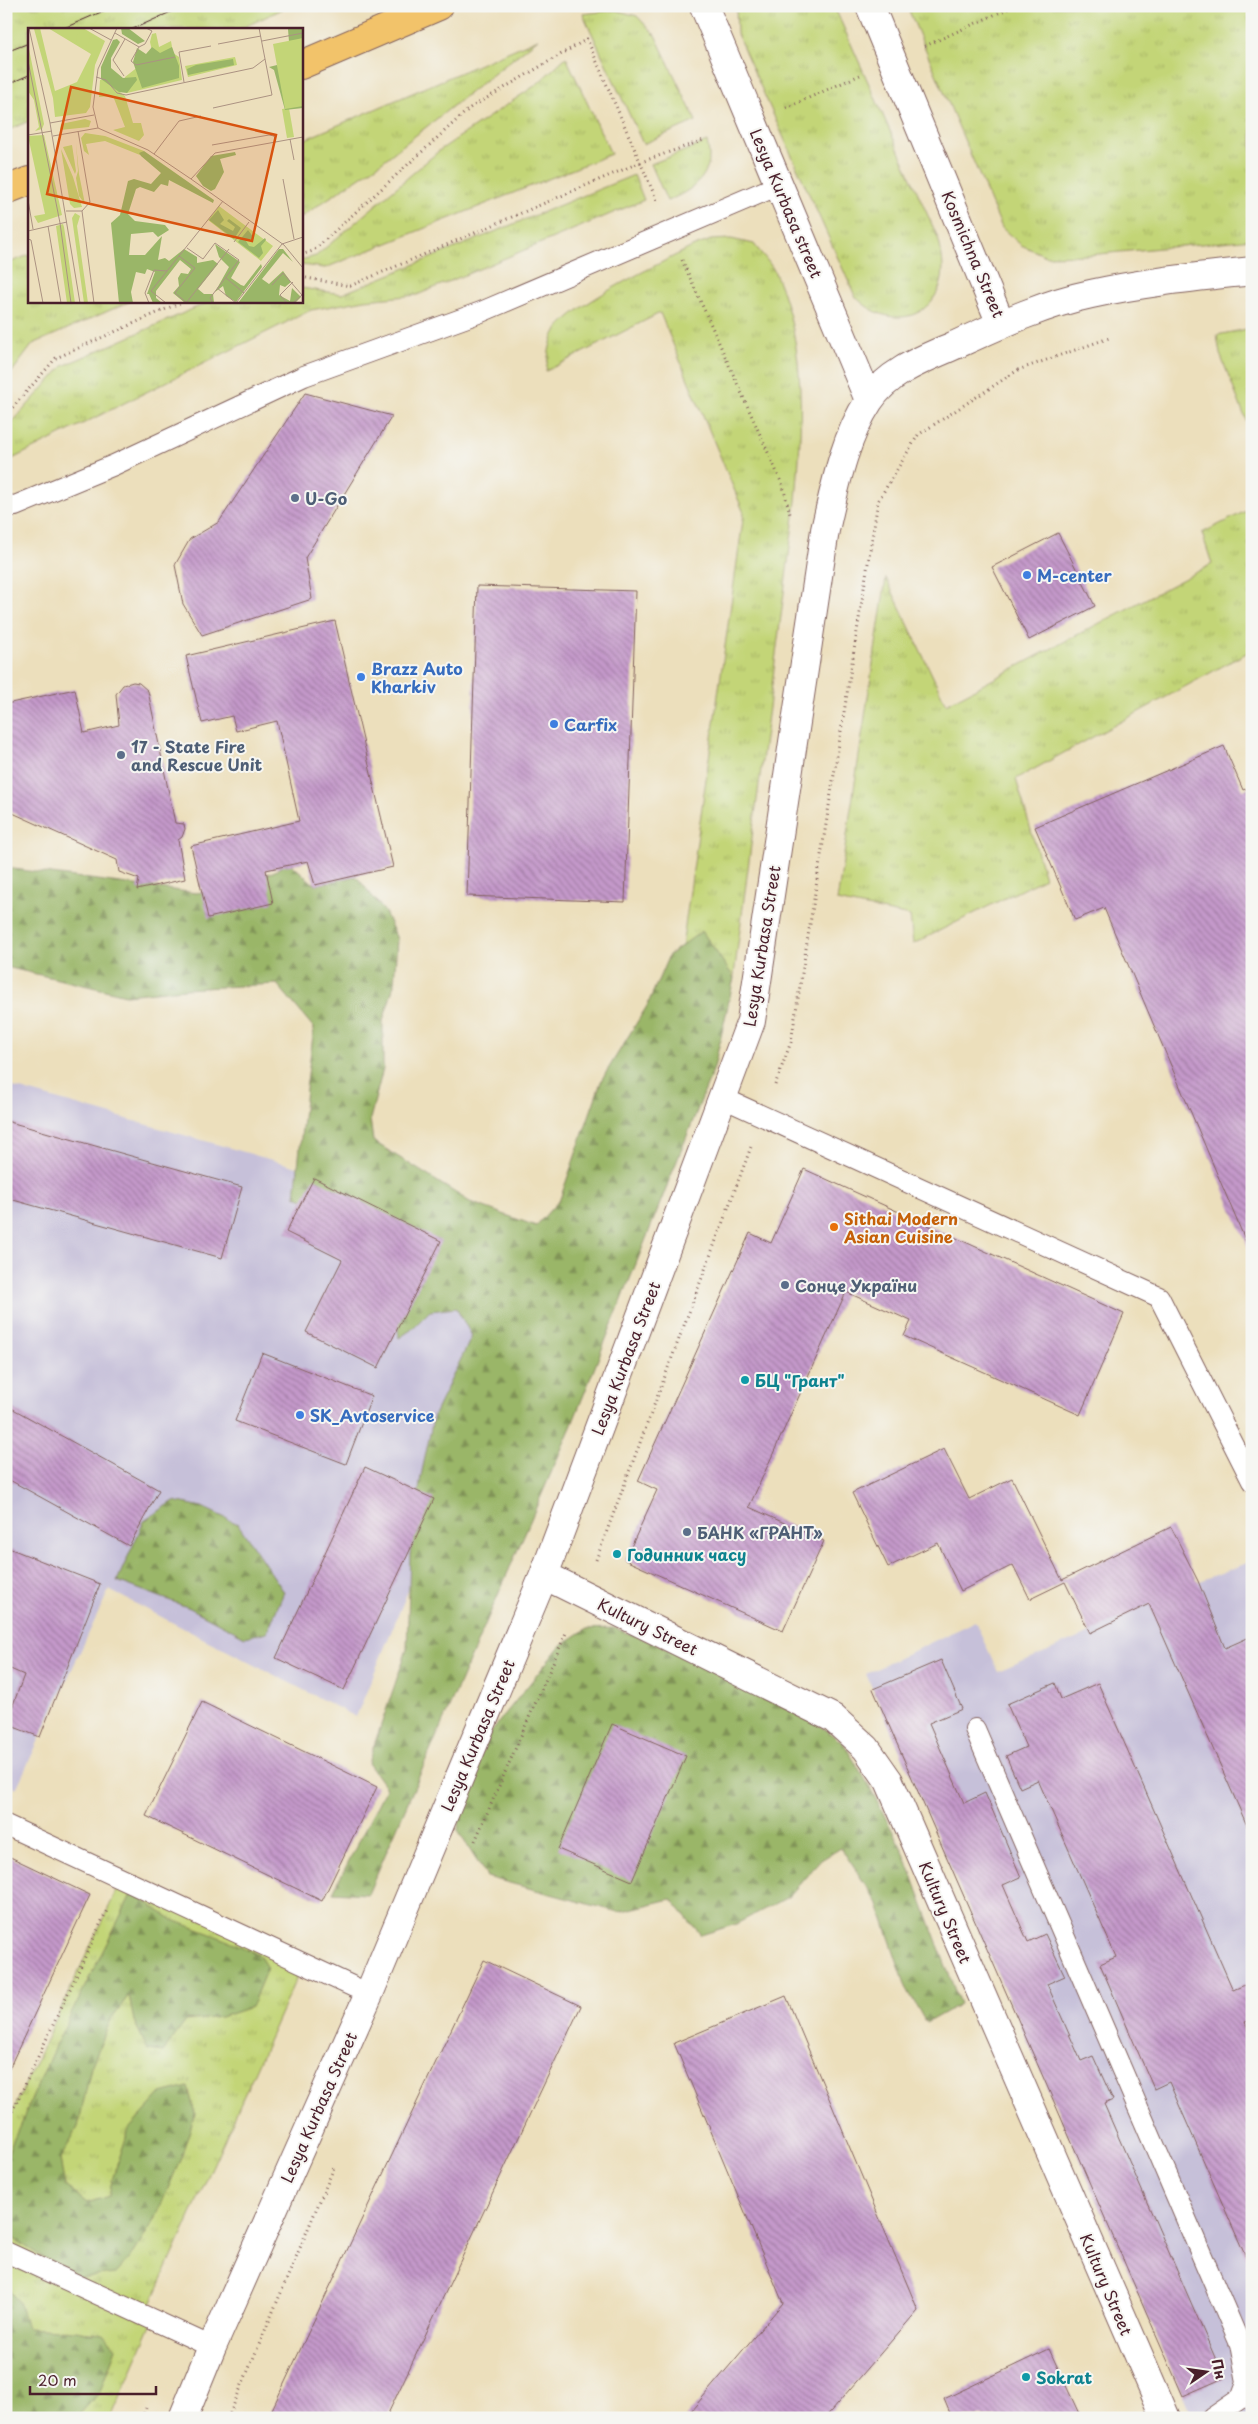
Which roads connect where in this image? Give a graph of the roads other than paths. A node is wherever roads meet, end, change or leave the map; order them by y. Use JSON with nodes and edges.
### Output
{"nodes":[{"id":1,"x":439,"y":6,"type":"edge"},
{"id":2,"x":704,"y":6,"type":"edge"},
{"id":3,"x":870,"y":6,"type":"edge"},
{"id":4,"x":302,"y":65,"type":"edge"},
{"id":5,"x":28,"y":181,"type":"edge"},
{"id":6,"x":779,"y":185,"type":"junction"},
{"id":7,"x":6,"y":190,"type":"edge"},
{"id":8,"x":1252,"y":272,"type":"edge"},
{"id":9,"x":1001,"y":324,"type":"junction"},
{"id":10,"x":869,"y":400,"type":"junction"},
{"id":11,"x":6,"y":505,"type":"edge"},
{"id":12,"x":723,"y":1098,"type":"junction"},
{"id":13,"x":1252,"y":1481,"type":"edge"},
{"id":14,"x":544,"y":1576,"type":"junction"},
{"id":15,"x":975,"y":1729,"type":"dead end"},
{"id":16,"x":6,"y":1825,"type":"edge"},
{"id":17,"x":369,"y":1994,"type":"junction"},
{"id":18,"x":6,"y":2252,"type":"edge"},
{"id":19,"x":212,"y":2347,"type":"junction"},
{"id":20,"x":183,"y":2418,"type":"edge"},
{"id":21,"x":1166,"y":2418,"type":"edge"},
{"id":22,"x":1212,"y":2418,"type":"edge"}],
"edges":[{"from":1,"to":4,"type":"main road"},
{"from":2,"to":6,"type":"street","name":"Lesya Kurbasa street"},
{"from":3,"to":9,"type":"street","name":"Kosmichna Street"},
{"from":5,"to":7,"type":"main road"},
{"from":6,"to":10,"type":"street","name":"Lesya Kurbasa street"},
{"from":6,"to":11,"type":"lane"},
{"from":8,"to":9,"type":"street","name":"Kosmichna Street"},
{"from":9,"to":10,"type":"street","name":"Lesya Kurbasa Street"},
{"from":10,"to":12,"type":"street","name":"Lesya Kurbasa Street"},
{"from":12,"to":13,"type":"lane"},
{"from":12,"to":14,"type":"street","name":"Lesya Kurbasa Street"},
{"from":14,"to":17,"type":"street","name":"Lesya Kurbasa Street"},
{"from":14,"to":21,"type":"street","name":"Kultury Street"},
{"from":15,"to":22,"type":"lane"},
{"from":16,"to":17,"type":"lane"},
{"from":17,"to":19,"type":"street","name":"Lesya Kurbasa Street"},
{"from":18,"to":19,"type":"lane"},
{"from":19,"to":20,"type":"street","name":"Lesya Kurbasa Street"}]}
